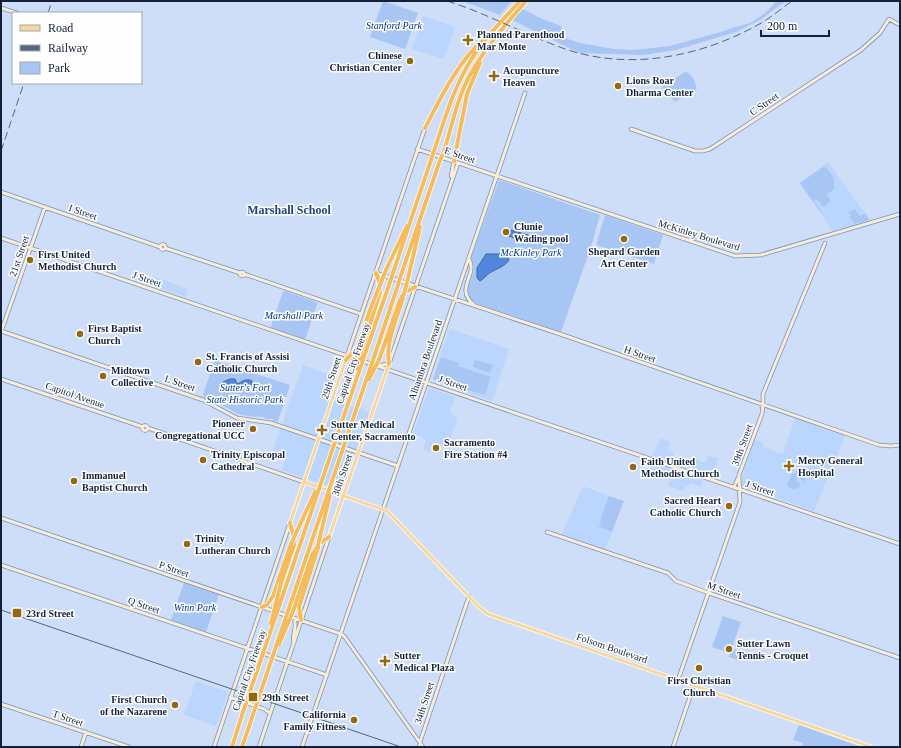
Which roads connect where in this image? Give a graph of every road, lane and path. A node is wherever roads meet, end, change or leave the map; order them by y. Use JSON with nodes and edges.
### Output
{"nodes":[{"id":1,"x":520,"y":1,"type":"edge"},
{"id":2,"x":526,"y":1,"type":"edge"},
{"id":3,"x":1,"y":8,"type":"edge"},
{"id":4,"x":14,"y":12,"type":"edge"},
{"id":5,"x":900,"y":25,"type":"edge"},
{"id":6,"x":503,"y":28,"type":"junction"},
{"id":7,"x":492,"y":33,"type":"junction"},
{"id":8,"x":525,"y":93,"type":"dead end"},
{"id":9,"x":425,"y":128,"type":"joint"},
{"id":10,"x":631,"y":129,"type":"dead end"},
{"id":11,"x":418,"y":149,"type":"junction"},
{"id":12,"x":456,"y":162,"type":"junction"},
{"id":13,"x":497,"y":176,"type":"junction"},
{"id":14,"x":1,"y":192,"type":"edge"},
{"id":15,"x":44,"y":207,"type":"junction"},
{"id":16,"x":900,"y":214,"type":"edge"},
{"id":17,"x":1,"y":238,"type":"edge"},
{"id":18,"x":401,"y":242,"type":"junction"},
{"id":19,"x":825,"y":243,"type":"dead end"},
{"id":20,"x":413,"y":246,"type":"junction"},
{"id":21,"x":30,"y":248,"type":"junction"},
{"id":22,"x":469,"y":259,"type":"junction"},
{"id":23,"x":376,"y":273,"type":"junction"},
{"id":24,"x":415,"y":287,"type":"junction"},
{"id":25,"x":454,"y":299,"type":"junction"},
{"id":26,"x":480,"y":307,"type":"junction"},
{"id":27,"x":361,"y":314,"type":"junction"},
{"id":28,"x":1,"y":332,"type":"edge"},
{"id":29,"x":356,"y":348,"type":"junction"},
{"id":30,"x":363,"y":353,"type":"junction"},
{"id":31,"x":347,"y":357,"type":"junction"},
{"id":32,"x":357,"y":359,"type":"junction"},
{"id":33,"x":389,"y":364,"type":"junction"},
{"id":34,"x":376,"y":366,"type":"junction"},
{"id":35,"x":387,"y":369,"type":"junction"},
{"id":36,"x":1,"y":379,"type":"edge"},
{"id":37,"x":426,"y":383,"type":"junction"},
{"id":38,"x":363,"y":392,"type":"junction"},
{"id":39,"x":763,"y":405,"type":"junction"},
{"id":40,"x":319,"y":439,"type":"junction"},
{"id":41,"x":900,"y":445,"type":"edge"},
{"id":42,"x":358,"y":452,"type":"junction"},
{"id":43,"x":398,"y":466,"type":"junction"},
{"id":44,"x":324,"y":473,"type":"junction"},
{"id":45,"x":740,"y":474,"type":"junction"},
{"id":46,"x":335,"y":475,"type":"junction"},
{"id":47,"x":304,"y":482,"type":"junction"},
{"id":48,"x":734,"y":487,"type":"junction"},
{"id":49,"x":740,"y":489,"type":"junction"},
{"id":50,"x":744,"y":491,"type":"junction"},
{"id":51,"x":344,"y":495,"type":"junction"},
{"id":52,"x":740,"y":502,"type":"junction"},
{"id":53,"x":384,"y":508,"type":"junction"},
{"id":54,"x":1,"y":518,"type":"edge"},
{"id":55,"x":290,"y":523,"type":"junction"},
{"id":56,"x":547,"y":532,"type":"dead end"},
{"id":57,"x":329,"y":537,"type":"junction"},
{"id":58,"x":900,"y":544,"type":"edge"},
{"id":59,"x":1,"y":565,"type":"edge"},
{"id":60,"x":709,"y":593,"type":"junction"},
{"id":61,"x":469,"y":596,"type":"junction"},
{"id":62,"x":475,"y":603,"type":"junction"},
{"id":63,"x":466,"y":606,"type":"junction"},
{"id":64,"x":262,"y":607,"type":"junction"},
{"id":65,"x":293,"y":616,"type":"junction"},
{"id":66,"x":301,"y":620,"type":"junction"},
{"id":67,"x":341,"y":634,"type":"junction"},
{"id":68,"x":267,"y":642,"type":"junction"},
{"id":69,"x":294,"y":643,"type":"junction"},
{"id":70,"x":247,"y":648,"type":"junction"},
{"id":71,"x":274,"y":653,"type":"junction"},
{"id":72,"x":900,"y":658,"type":"edge"},
{"id":73,"x":288,"y":662,"type":"junction"},
{"id":74,"x":326,"y":675,"type":"junction"},
{"id":75,"x":678,"y":680,"type":"junction"},
{"id":76,"x":694,"y":685,"type":"junction"},
{"id":77,"x":230,"y":697,"type":"junction"},
{"id":78,"x":1,"y":704,"type":"edge"},
{"id":79,"x":270,"y":713,"type":"junction"},
{"id":80,"x":86,"y":732,"type":"junction"},
{"id":81,"x":420,"y":743,"type":"junction"},
{"id":82,"x":232,"y":746,"type":"edge"},
{"id":83,"x":81,"y":747,"type":"edge"},
{"id":84,"x":129,"y":747,"type":"edge"},
{"id":85,"x":214,"y":747,"type":"edge"},
{"id":86,"x":242,"y":747,"type":"edge"},
{"id":87,"x":259,"y":747,"type":"edge"},
{"id":88,"x":302,"y":747,"type":"edge"},
{"id":89,"x":419,"y":747,"type":"edge"},
{"id":90,"x":423,"y":747,"type":"edge"},
{"id":91,"x":674,"y":747,"type":"edge"},
{"id":92,"x":871,"y":747,"type":"edge"}],
"edges":[{"from":1,"to":7,"type":"highway"},
{"from":2,"to":6,"type":"highway","name":"Capital City Freeway"},
{"from":3,"to":4,"type":"main road"},
{"from":5,"to":10,"type":"main road","name":"C Street"},
{"from":6,"to":12,"type":"highway"},
{"from":6,"to":20,"type":"highway","name":"Capital City Freeway","bridge":true},
{"from":7,"to":9,"type":"highway"},
{"from":7,"to":18,"type":"highway","bridge":true},
{"from":8,"to":13,"type":"main road","name":"Alhambra Boulevard"},
{"from":9,"to":11,"type":"main road","name":"29th Street"},
{"from":11,"to":12,"type":"main road","name":"E Street"},
{"from":11,"to":23,"type":"main road","name":"29th Street"},
{"from":12,"to":13,"type":"main road","name":"E Street"},
{"from":12,"to":24,"type":"main road","name":"30th Street"},
{"from":13,"to":16,"type":"main road","name":"McKinley Boulevard"},
{"from":13,"to":22,"type":"main road","name":"Alhambra Boulevard"},
{"from":14,"to":15,"type":"main road","name":"I Street"},
{"from":15,"to":21,"type":"main road","name":"21st Street"},
{"from":15,"to":27,"type":"main road","name":"I Street"},
{"from":17,"to":21,"type":"main road","name":"J Street"},
{"from":18,"to":29,"type":"highway","bridge":true},
{"from":18,"to":30,"type":"highway","name":"Capital City Freeway","bridge":true},
{"from":19,"to":39,"type":"main road","name":"39th Street"},
{"from":20,"to":33,"type":"highway","bridge":true},
{"from":20,"to":38,"type":"highway","name":"Capital City Freeway","bridge":true},
{"from":21,"to":28,"type":"main road","name":"21st Street"},
{"from":21,"to":31,"type":"main road","name":"J Street"},
{"from":22,"to":25,"type":"main road","name":"Alhambra Boulevard"},
{"from":22,"to":26,"type":"main road"},
{"from":23,"to":24,"type":"main road","name":"H Street"},
{"from":23,"to":27,"type":"main road","name":"29th Street"},
{"from":23,"to":30,"type":"highway"},
{"from":24,"to":25,"type":"main road","name":"H Street"},
{"from":24,"to":33,"type":"main road","name":"30th Street"},
{"from":24,"to":38,"type":"highway","bridge":true},
{"from":25,"to":26,"type":"main road","name":"H Street"},
{"from":25,"to":37,"type":"main road","name":"Alhambra Boulevard"},
{"from":26,"to":39,"type":"main road","name":"H Street"},
{"from":27,"to":31,"type":"main road","name":"29th Street"},
{"from":28,"to":40,"type":"main road","name":"L Street"},
{"from":29,"to":31,"type":"highway"},
{"from":29,"to":32,"type":"highway"},
{"from":30,"to":44,"type":"highway","name":"Capital City Freeway","bridge":true},
{"from":31,"to":32,"type":"main road","name":"J Street"},
{"from":31,"to":40,"type":"main road","name":"29th Street"},
{"from":32,"to":34,"type":"main road","name":"J Street"},
{"from":33,"to":34,"type":"main road"},
{"from":33,"to":35,"type":"main road","name":"30th Street"},
{"from":34,"to":35,"type":"main road","name":"J Street"},
{"from":35,"to":37,"type":"main road","name":"J Street"},
{"from":35,"to":42,"type":"main road","name":"30th Street"},
{"from":36,"to":47,"type":"main road","name":"Capitol Avenue"},
{"from":37,"to":43,"type":"main road","name":"Alhambra Boulevard"},
{"from":37,"to":48,"type":"main road","name":"J Street"},
{"from":38,"to":46,"type":"highway","name":"Capital City Freeway","bridge":true},
{"from":39,"to":41,"type":"main road","name":"H Street"},
{"from":39,"to":45,"type":"main road","name":"39th Street"},
{"from":40,"to":42,"type":"main road","name":"L Street"},
{"from":40,"to":47,"type":"main road","name":"29th Street"},
{"from":42,"to":43,"type":"main road","name":"L Street"},
{"from":42,"to":51,"type":"main road","name":"30th Street"},
{"from":43,"to":53,"type":"main road","name":"Alhambra Boulevard"},
{"from":44,"to":64,"type":"highway","bridge":true},
{"from":44,"to":68,"type":"highway","name":"Capital City Freeway","bridge":true},
{"from":45,"to":48,"type":"main road"},
{"from":45,"to":49,"type":"main road","name":"39th Street"},
{"from":46,"to":66,"type":"highway","bridge":true},
{"from":46,"to":71,"type":"highway","name":"Capital City Freeway","bridge":true},
{"from":47,"to":51,"type":"main road"},
{"from":47,"to":55,"type":"main road","name":"29th Street"},
{"from":48,"to":49,"type":"main road","name":"J Street"},
{"from":49,"to":50,"type":"main road","name":"J Street"},
{"from":49,"to":52,"type":"main road","name":"39th Street"},
{"from":50,"to":52,"type":"main road"},
{"from":50,"to":58,"type":"main road","name":"J Street"},
{"from":51,"to":53,"type":"main road"},
{"from":51,"to":57,"type":"main road","name":"30th Street"},
{"from":52,"to":60,"type":"main road","name":"39th Street"},
{"from":53,"to":61,"type":"main road","name":"Folsom Boulevard"},
{"from":53,"to":67,"type":"main road","name":"Alhambra Boulevard"},
{"from":54,"to":64,"type":"main road","name":"P Street"},
{"from":55,"to":64,"type":"main road","name":"29th Street"},
{"from":55,"to":68,"type":"highway","bridge":true},
{"from":56,"to":60,"type":"main road","name":"M Street"},
{"from":57,"to":65,"type":"highway"},
{"from":57,"to":66,"type":"main road","name":"30th Street"},
{"from":59,"to":70,"type":"main road","name":"Q Street"},
{"from":60,"to":72,"type":"main road","name":"M Street"},
{"from":60,"to":75,"type":"main road","name":"39th Street"},
{"from":61,"to":62,"type":"main road","name":"Folsom Boulevard"},
{"from":61,"to":63,"type":"main road","name":"34th Street"},
{"from":62,"to":63,"type":"main road"},
{"from":62,"to":75,"type":"main road","name":"Folsom Boulevard"},
{"from":63,"to":81,"type":"main road","name":"34th Street"},
{"from":64,"to":65,"type":"main road","name":"P Street"},
{"from":64,"to":70,"type":"main road","name":"29th Street"},
{"from":65,"to":66,"type":"main road","name":"P Street"},
{"from":65,"to":69,"type":"main road"},
{"from":65,"to":71,"type":"highway","bridge":true},
{"from":66,"to":67,"type":"main road","name":"P Street"},
{"from":66,"to":69,"type":"main road","name":"30th Street"},
{"from":67,"to":74,"type":"main road","name":"Alhambra Boulevard"},
{"from":67,"to":81,"type":"main road"},
{"from":68,"to":82,"type":"highway","name":"Capital City Freeway","bridge":true},
{"from":69,"to":73,"type":"main road","name":"30th Street"},
{"from":70,"to":73,"type":"main road","name":"Q Street"},
{"from":70,"to":77,"type":"main road","name":"29th Street"},
{"from":71,"to":86,"type":"highway","name":"Capital City Freeway","bridge":true},
{"from":73,"to":74,"type":"main road","name":"Q Street"},
{"from":73,"to":79,"type":"main road","name":"30th Street"},
{"from":74,"to":88,"type":"main road","name":"Alhambra Boulevard"},
{"from":75,"to":76,"type":"main road","name":"Folsom Boulevard"},
{"from":76,"to":91,"type":"main road"},
{"from":76,"to":92,"type":"main road","name":"Folsom Boulevard"},
{"from":77,"to":79,"type":"main road"},
{"from":77,"to":85,"type":"main road","name":"29th Street"},
{"from":78,"to":80,"type":"main road","name":"T Street"},
{"from":79,"to":87,"type":"main road","name":"30th Street"},
{"from":80,"to":83,"type":"main road"},
{"from":80,"to":84,"type":"main road","name":"T Street"},
{"from":81,"to":89,"type":"main road","name":"34th Street"},
{"from":81,"to":90,"type":"main road"}]}
